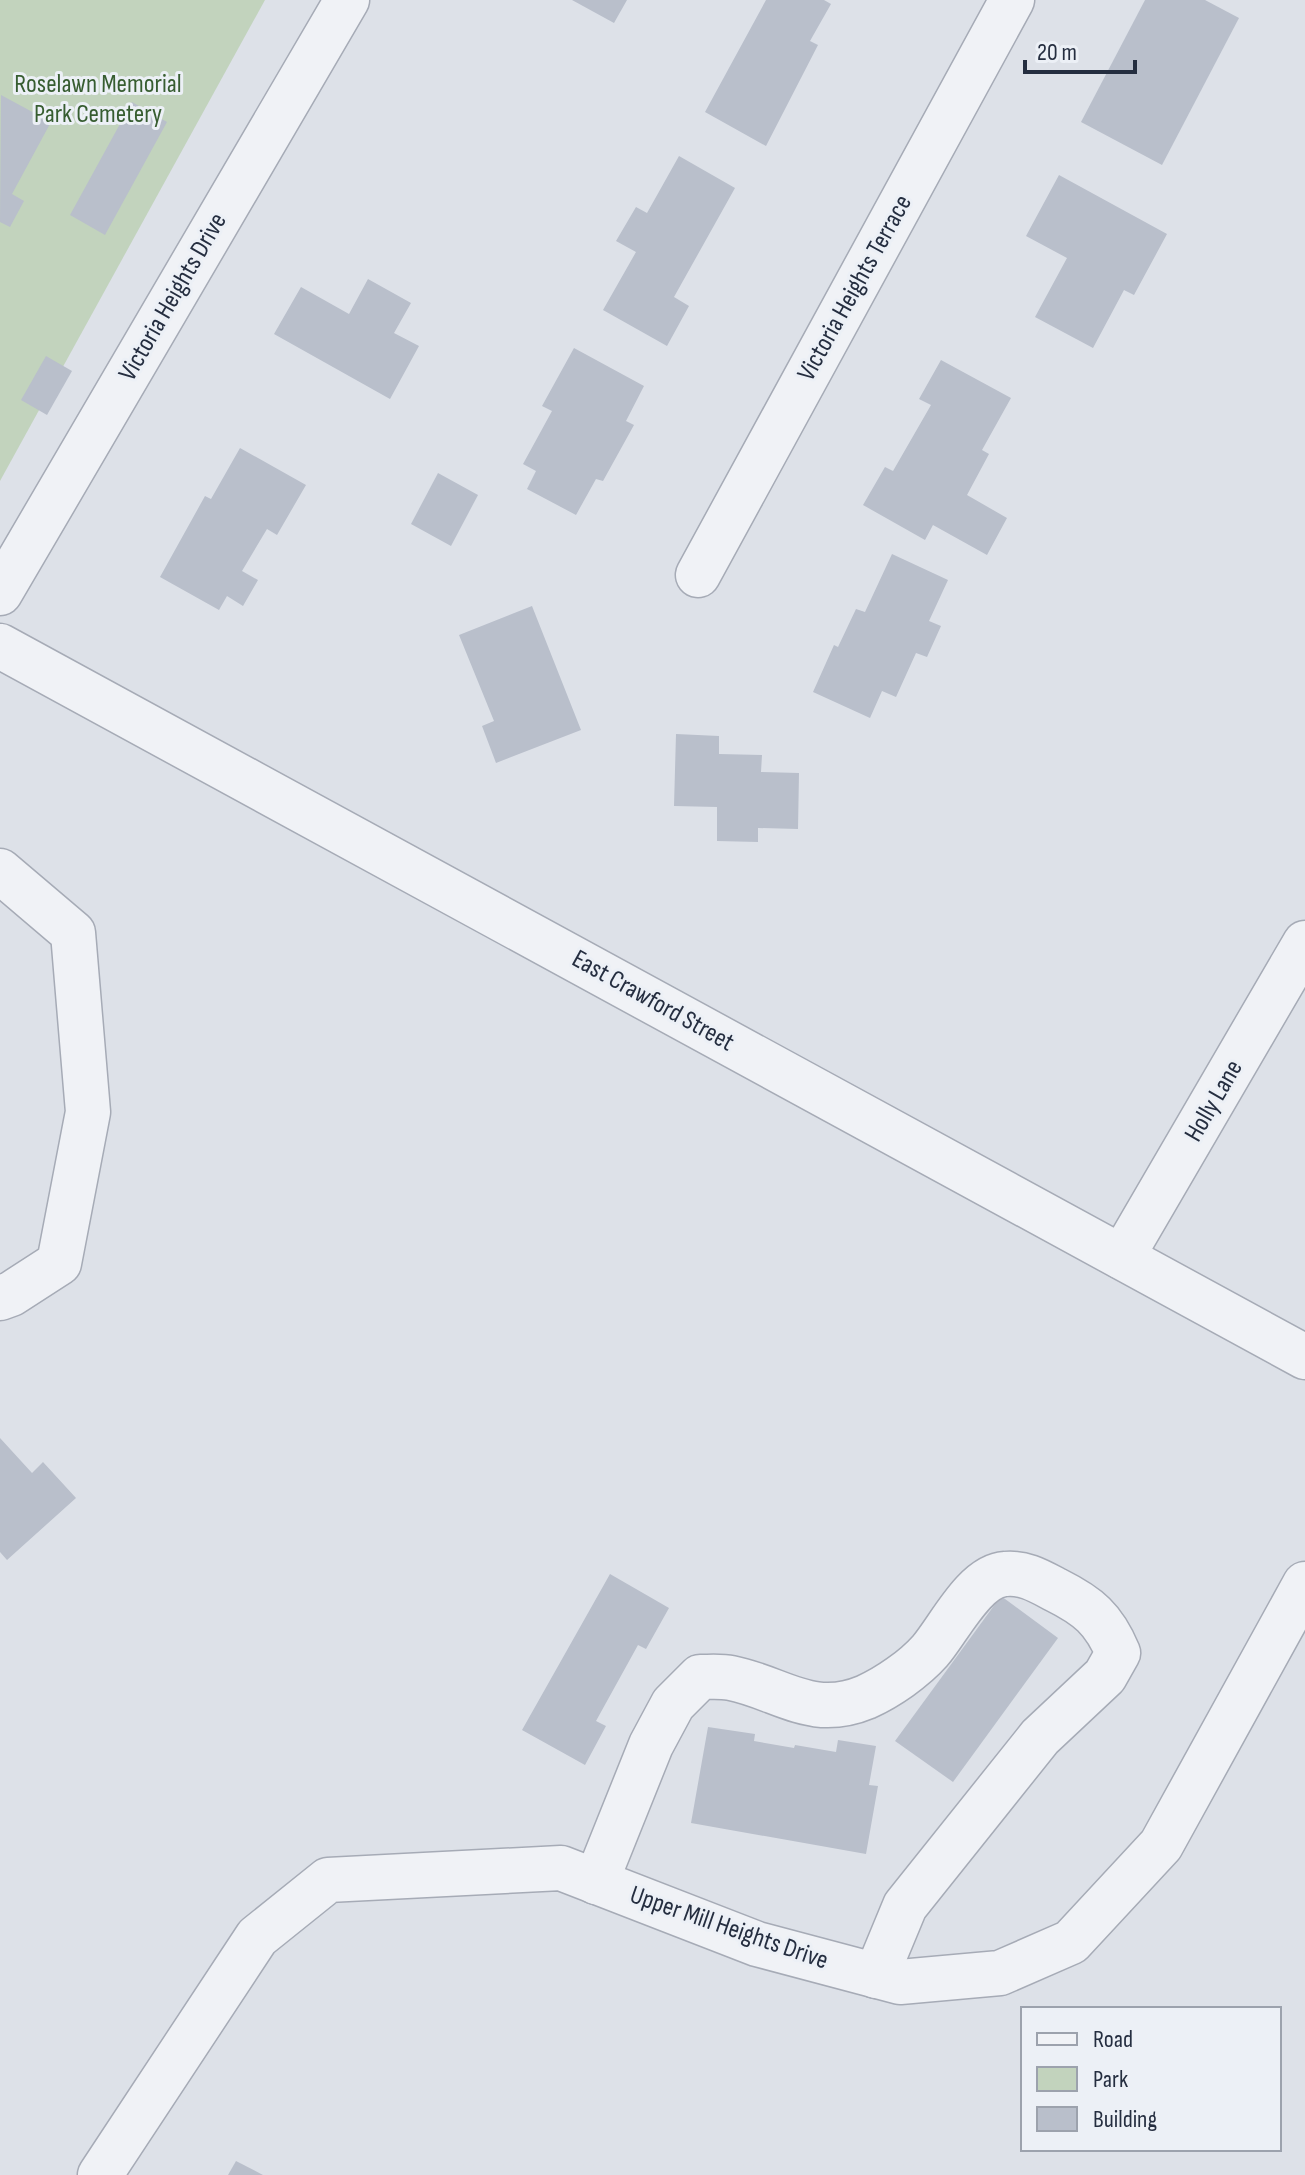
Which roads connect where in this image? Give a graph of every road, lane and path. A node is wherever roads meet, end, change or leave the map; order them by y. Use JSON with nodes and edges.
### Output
{"nodes":[{"id":1,"x":347,"y":0,"type":"edge"},
{"id":2,"x":1012,"y":0,"type":"edge"},
{"id":3,"x":698,"y":575,"type":"dead end"},
{"id":4,"x":0,"y":593,"type":"edge"},
{"id":5,"x":0,"y":646,"type":"edge"},
{"id":6,"x":0,"y":871,"type":"edge"},
{"id":7,"x":1305,"y":943,"type":"edge"},
{"id":8,"x":1122,"y":1257,"type":"junction"},
{"id":9,"x":0,"y":1298,"type":"edge"},
{"id":10,"x":1305,"y":1357,"type":"edge"},
{"id":11,"x":1305,"y":1584,"type":"edge"},
{"id":12,"x":596,"y":1882,"type":"junction"},
{"id":13,"x":876,"y":1976,"type":"junction"},
{"id":14,"x":100,"y":2175,"type":"edge"}],
"edges":[{"from":1,"to":4,"type":"street","name":"Victoria Heights Drive"},
{"from":2,"to":3,"type":"street","name":"Victoria Heights Terrace"},
{"from":5,"to":8,"type":"street","name":"East Crawford Street"},
{"from":6,"to":9,"type":"street"},
{"from":7,"to":8,"type":"street","name":"Holly Lane"},
{"from":8,"to":10,"type":"street","name":"East Crawford Street"},
{"from":11,"to":13,"type":"street","name":"Upper Mill Heights Drive"},
{"from":12,"to":13,"type":"street","name":"Upper Mill Heights Drive"},
{"from":12,"to":13,"type":"street"},
{"from":12,"to":14,"type":"street","name":"Upper Mill Heights Drive"}]}
